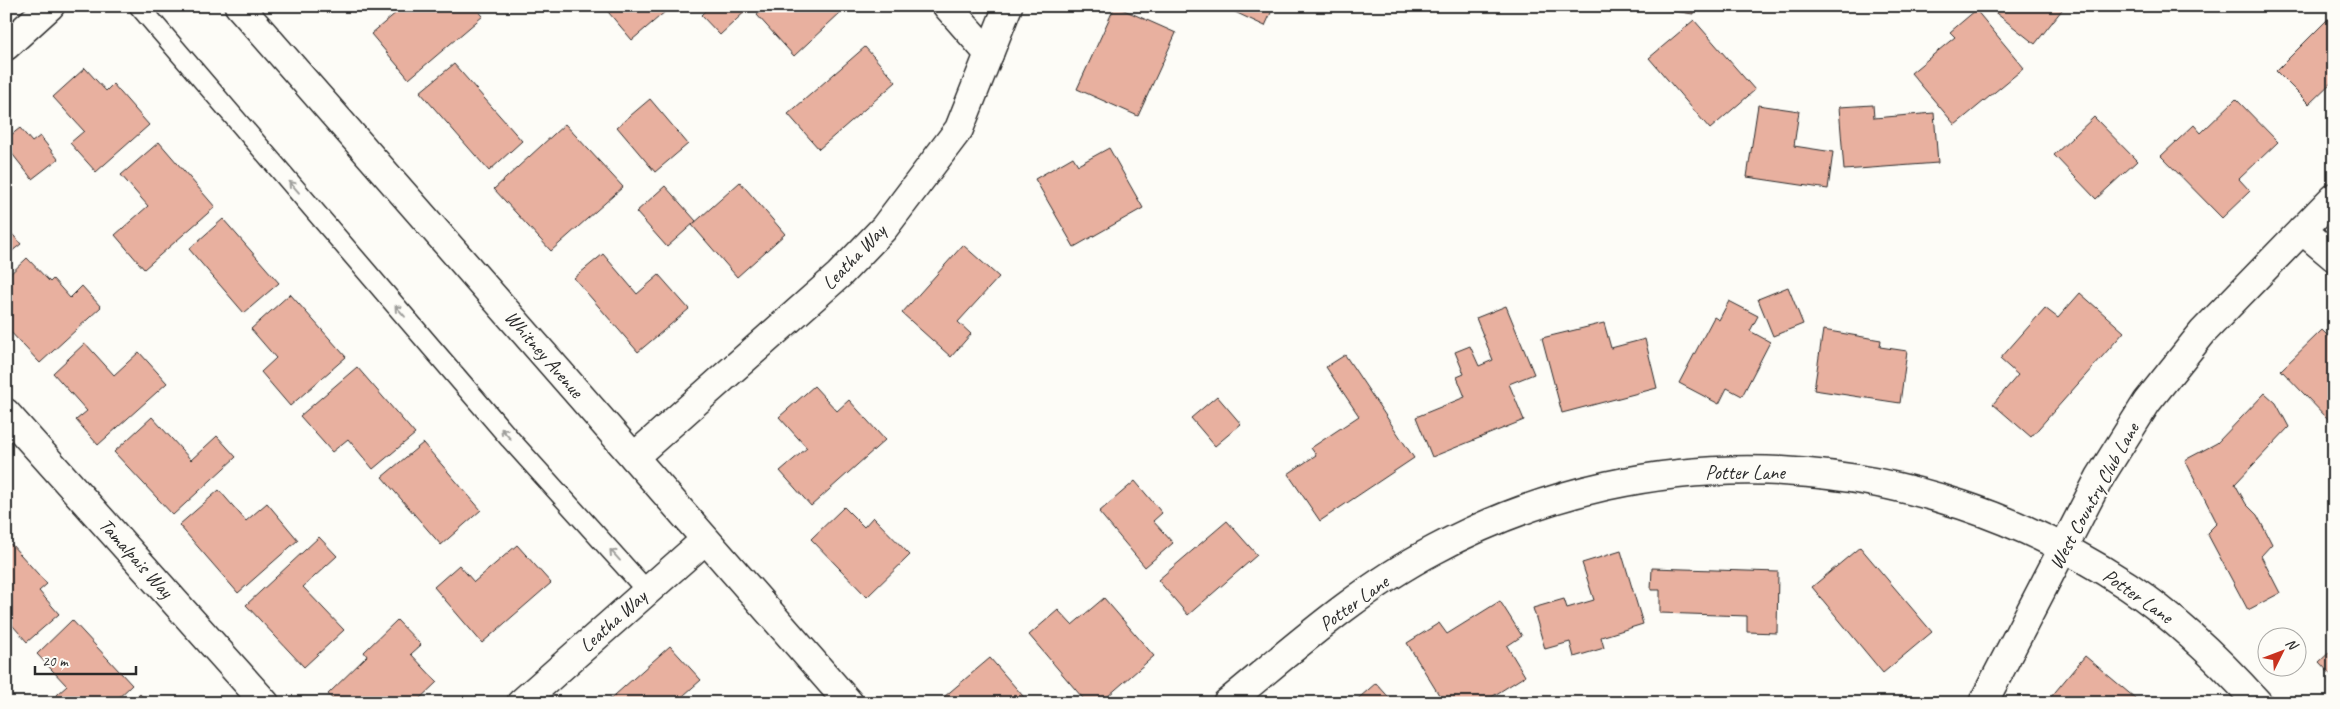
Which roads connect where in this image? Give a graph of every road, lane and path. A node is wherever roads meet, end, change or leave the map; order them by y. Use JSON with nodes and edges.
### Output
{"nodes":[{"id":1,"x":50,"y":6,"type":"edge"},
{"id":2,"x":139,"y":6,"type":"edge"},
{"id":3,"x":239,"y":6,"type":"edge"},
{"id":4,"x":947,"y":6,"type":"edge"},
{"id":5,"x":1008,"y":6,"type":"edge"},
{"id":6,"x":6,"y":46,"type":"edge"},
{"id":7,"x":989,"y":54,"type":"junction"},
{"id":8,"x":2334,"y":197,"type":"edge"},
{"id":9,"x":2302,"y":230,"type":"junction"},
{"id":10,"x":2334,"y":257,"type":"edge"},
{"id":11,"x":6,"y":413,"type":"edge"},
{"id":12,"x":634,"y":457,"type":"junction"},
{"id":13,"x":705,"y":540,"type":"junction"},
{"id":14,"x":2064,"y":548,"type":"junction"},
{"id":15,"x":647,"y":591,"type":"junction"},
{"id":16,"x":265,"y":703,"type":"edge"},
{"id":17,"x":521,"y":703,"type":"edge"},
{"id":18,"x":849,"y":703,"type":"edge"},
{"id":19,"x":1227,"y":703,"type":"edge"},
{"id":20,"x":1983,"y":703,"type":"edge"},
{"id":21,"x":2258,"y":703,"type":"edge"}],
"edges":[{"from":1,"to":6,"type":"street"},
{"from":15,"to":2,"type":"lane","one_way":true},
{"from":3,"to":12,"type":"street","name":"Whitney Avenue"},
{"from":4,"to":7,"type":"street"},
{"from":5,"to":7,"type":"street","name":"Leatha Way"},
{"from":7,"to":12,"type":"street","name":"Leatha Way"},
{"from":8,"to":9,"type":"street","name":"West Country Club Lane"},
{"from":9,"to":10,"type":"street"},
{"from":9,"to":14,"type":"street","name":"West Country Club Lane"},
{"from":11,"to":16,"type":"street","name":"Tamalpais Way"},
{"from":12,"to":13,"type":"street","name":"Whitney Avenue"},
{"from":13,"to":15,"type":"street","name":"Leatha Way"},
{"from":13,"to":18,"type":"street","name":"Whitney Avenue"},
{"from":14,"to":19,"type":"street","name":"Potter Lane"},
{"from":14,"to":20,"type":"street","name":"West Country Club Lane"},
{"from":14,"to":21,"type":"street","name":"Potter Lane"},
{"from":15,"to":17,"type":"street","name":"Leatha Way"}]}
